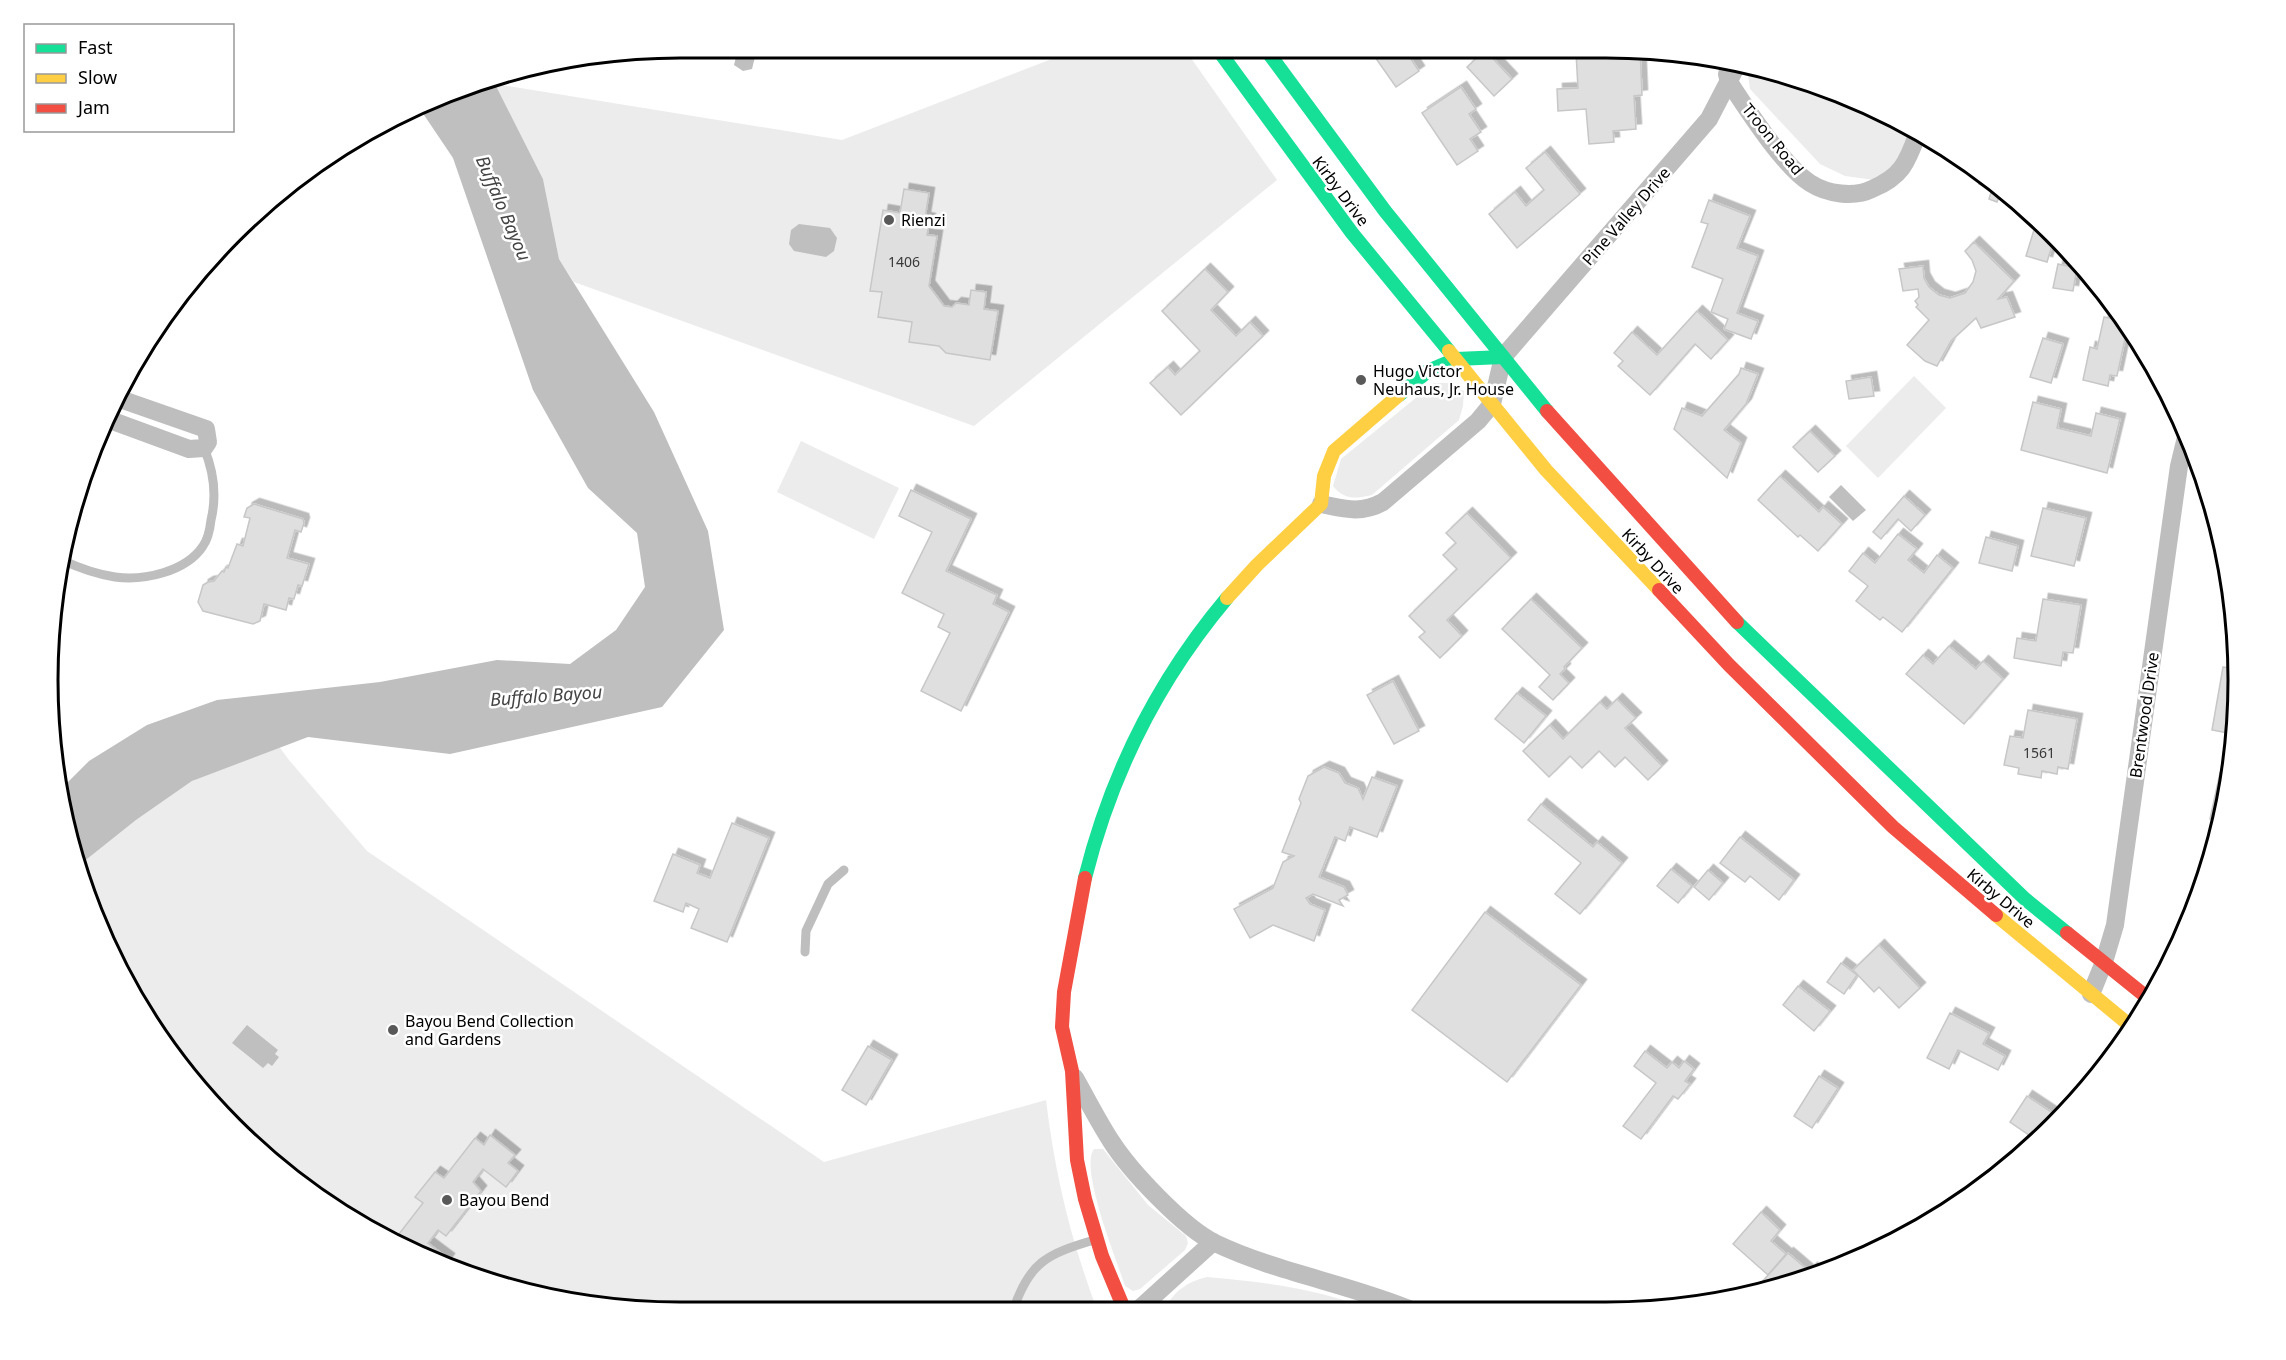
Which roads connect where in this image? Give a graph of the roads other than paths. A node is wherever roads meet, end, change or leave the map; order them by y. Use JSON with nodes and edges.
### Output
{"nodes":[{"id":1,"x":1224,"y":58,"type":"edge"},
{"id":2,"x":1272,"y":58,"type":"edge"},
{"id":3,"x":1730,"y":71,"type":"edge"},
{"id":4,"x":1915,"y":141,"type":"edge"},
{"id":5,"x":1503,"y":357,"type":"junction"},
{"id":6,"x":1456,"y":359,"type":"junction"},
{"id":7,"x":125,"y":401,"type":"edge"},
{"id":8,"x":1492,"y":404,"type":"junction"},
{"id":9,"x":115,"y":422,"type":"edge"},
{"id":10,"x":204,"y":448,"type":"junction"},
{"id":11,"x":2183,"y":450,"type":"edge"},
{"id":12,"x":1321,"y":504,"type":"junction"},
{"id":13,"x":69,"y":563,"type":"edge"},
{"id":14,"x":844,"y":870,"type":"dead end"},
{"id":15,"x":805,"y":952,"type":"dead end"},
{"id":16,"x":2104,"y":962,"type":"junction"},
{"id":17,"x":2091,"y":994,"type":"junction"},
{"id":18,"x":2142,"y":994,"type":"edge"},
{"id":19,"x":2125,"y":1022,"type":"edge"},
{"id":20,"x":1073,"y":1075,"type":"junction"},
{"id":21,"x":1095,"y":1240,"type":"junction"},
{"id":22,"x":1214,"y":1242,"type":"junction"},
{"id":23,"x":1017,"y":1302,"type":"edge"},
{"id":24,"x":1121,"y":1302,"type":"edge"},
{"id":25,"x":1147,"y":1302,"type":"edge"},
{"id":26,"x":1393,"y":1302,"type":"edge"}],
"edges":[{"from":1,"to":6,"type":"main road","name":"Kirby Drive"},
{"from":2,"to":5,"type":"main road","name":"Kirby Drive"},
{"from":3,"to":4,"type":"street","name":"Troon Road"},
{"from":3,"to":5,"type":"street","name":"Pine Valley Drive"},
{"from":5,"to":6,"type":"main road"},
{"from":5,"to":8,"type":"street"},
{"from":5,"to":16,"type":"main road","name":"Kirby Drive"},
{"from":6,"to":8,"type":"main road","name":"Kirby Drive"},
{"from":6,"to":12,"type":"main road"},
{"from":7,"to":10,"type":"street"},
{"from":8,"to":12,"type":"street"},
{"from":8,"to":17,"type":"main road","name":"Kirby Drive"},
{"from":9,"to":10,"type":"street"},
{"from":10,"to":13,"type":"lane"},
{"from":11,"to":16,"type":"street","name":"Brentwood Drive"},
{"from":12,"to":20,"type":"main road"},
{"from":14,"to":15,"type":"lane"},
{"from":16,"to":17,"type":"street","name":"Brentwood Drive"},
{"from":16,"to":18,"type":"main road","name":"Kirby Drive"},
{"from":17,"to":19,"type":"main road","name":"Kirby Drive"},
{"from":20,"to":21,"type":"main road"},
{"from":20,"to":22,"type":"street"},
{"from":21,"to":23,"type":"lane"},
{"from":21,"to":24,"type":"main road"},
{"from":22,"to":25,"type":"street"},
{"from":22,"to":26,"type":"street"}]}
